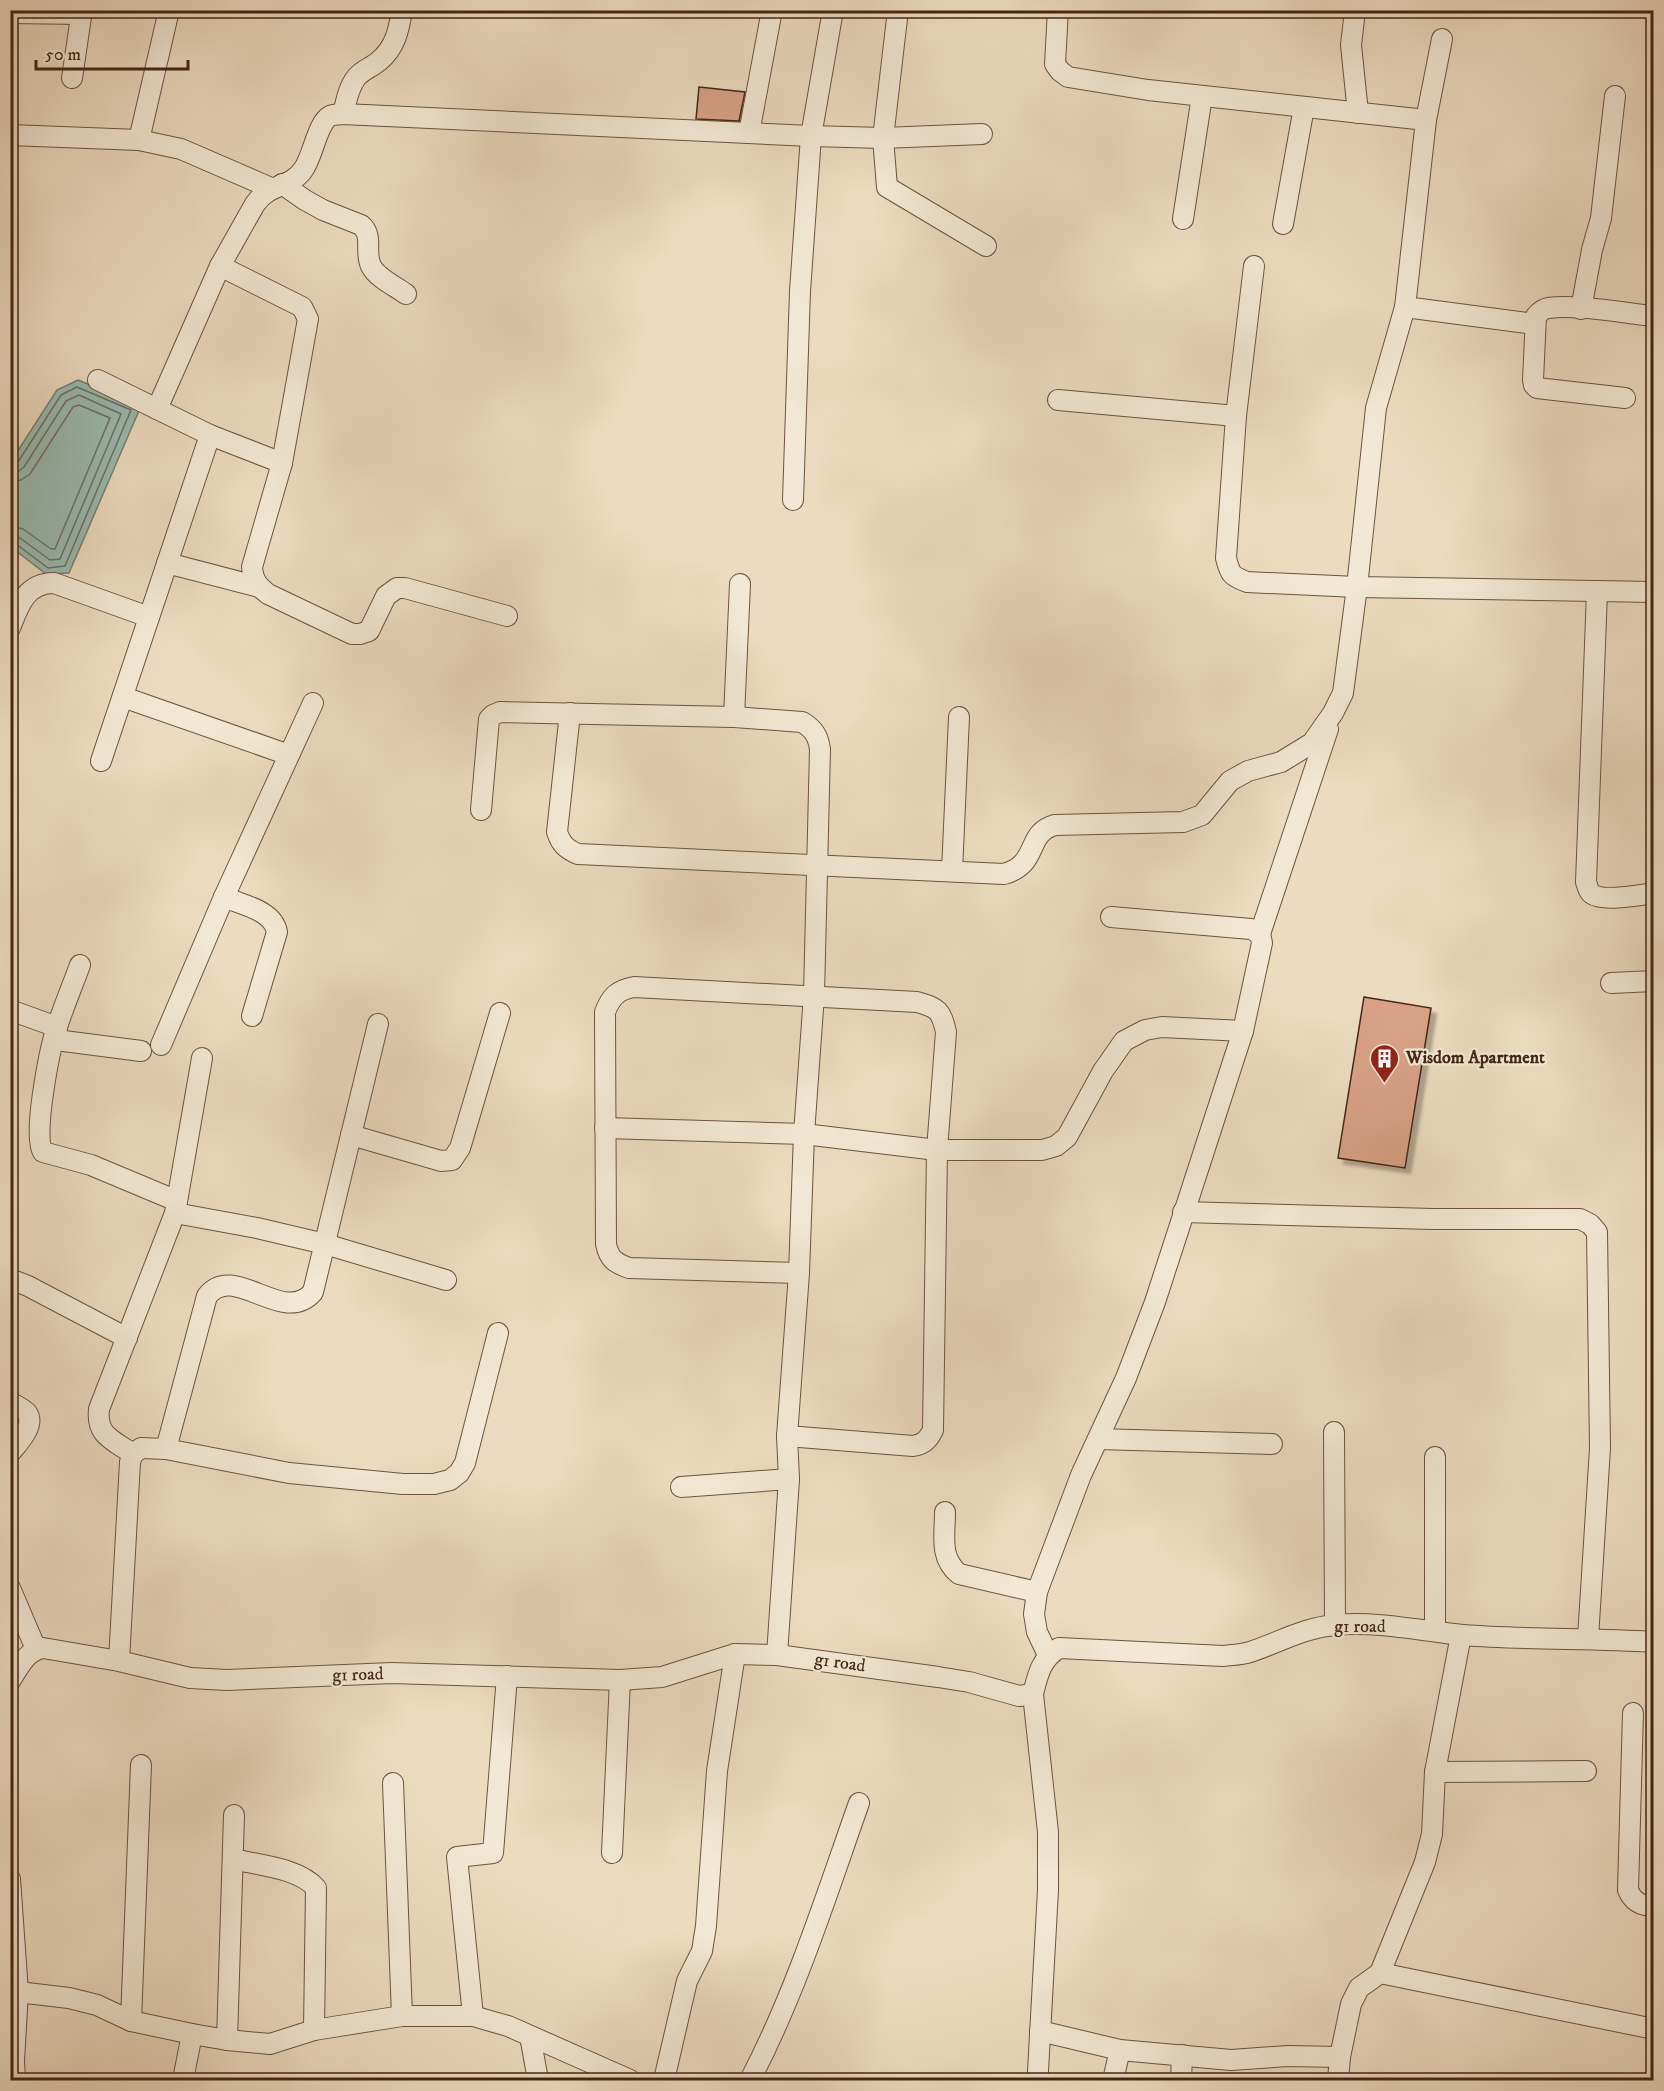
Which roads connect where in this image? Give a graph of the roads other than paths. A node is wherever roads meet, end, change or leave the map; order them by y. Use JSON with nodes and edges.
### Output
{"nodes":[{"id":1,"x":170,"y":10,"type":"edge"},
{"id":2,"x":402,"y":10,"type":"edge"},
{"id":3,"x":772,"y":10,"type":"edge"},
{"id":4,"x":833,"y":10,"type":"edge"},
{"id":5,"x":898,"y":10,"type":"edge"},
{"id":6,"x":1058,"y":10,"type":"edge"},
{"id":7,"x":1355,"y":10,"type":"edge"},
{"id":8,"x":82,"y":12,"type":"edge"},
{"id":9,"x":10,"y":13,"type":"edge"},
{"id":10,"x":1442,"y":39,"type":"dead end"},
{"id":11,"x":72,"y":78,"type":"dead end"},
{"id":12,"x":1202,"y":96,"type":"junction"},
{"id":13,"x":1615,"y":96,"type":"dead end"},
{"id":14,"x":1304,"y":107,"type":"junction"},
{"id":15,"x":1358,"y":113,"type":"junction"},
{"id":16,"x":343,"y":114,"type":"junction"},
{"id":17,"x":1426,"y":120,"type":"junction"},
{"id":18,"x":749,"y":133,"type":"junction"},
{"id":19,"x":982,"y":134,"type":"dead end"},
{"id":20,"x":10,"y":135,"type":"edge"},
{"id":21,"x":811,"y":136,"type":"junction"},
{"id":22,"x":883,"y":138,"type":"junction"},
{"id":23,"x":139,"y":140,"type":"junction"},
{"id":24,"x":277,"y":186,"type":"junction"},
{"id":25,"x":1183,"y":219,"type":"dead end"},
{"id":26,"x":1283,"y":224,"type":"dead end"},
{"id":27,"x":986,"y":246,"type":"dead end"},
{"id":28,"x":220,"y":266,"type":"junction"},
{"id":29,"x":1254,"y":266,"type":"dead end"},
{"id":30,"x":406,"y":294,"type":"dead end"},
{"id":31,"x":1405,"y":307,"type":"junction"},
{"id":32,"x":1581,"y":309,"type":"junction"},
{"id":33,"x":1653,"y":316,"type":"edge"},
{"id":34,"x":1535,"y":324,"type":"junction"},
{"id":35,"x":98,"y":380,"type":"dead end"},
{"id":36,"x":1625,"y":398,"type":"dead end"},
{"id":37,"x":1058,"y":400,"type":"dead end"},
{"id":38,"x":157,"y":409,"type":"junction"},
{"id":39,"x":1236,"y":416,"type":"junction"},
{"id":40,"x":210,"y":435,"type":"junction"},
{"id":41,"x":282,"y":463,"type":"junction"},
{"id":42,"x":793,"y":500,"type":"dead end"},
{"id":43,"x":167,"y":563,"type":"junction"},
{"id":44,"x":740,"y":584,"type":"dead end"},
{"id":45,"x":259,"y":587,"type":"junction"},
{"id":46,"x":1357,"y":587,"type":"junction"},
{"id":47,"x":1597,"y":592,"type":"junction"},
{"id":48,"x":1653,"y":592,"type":"edge"},
{"id":49,"x":14,"y":606,"type":"edge"},
{"id":50,"x":507,"y":616,"type":"dead end"},
{"id":51,"x":149,"y":617,"type":"junction"},
{"id":52,"x":10,"y":628,"type":"edge"},
{"id":53,"x":123,"y":697,"type":"junction"},
{"id":54,"x":314,"y":703,"type":"dead end"},
{"id":55,"x":570,"y":713,"type":"junction"},
{"id":56,"x":1333,"y":713,"type":"junction"},
{"id":57,"x":734,"y":717,"type":"junction"},
{"id":58,"x":958,"y":717,"type":"dead end"},
{"id":59,"x":289,"y":755,"type":"junction"},
{"id":60,"x":101,"y":761,"type":"dead end"},
{"id":61,"x":481,"y":810,"type":"dead end"},
{"id":62,"x":817,"y":865,"type":"junction"},
{"id":63,"x":952,"y":871,"type":"junction"},
{"id":64,"x":1653,"y":893,"type":"edge"},
{"id":65,"x":224,"y":897,"type":"junction"},
{"id":66,"x":1111,"y":917,"type":"dead end"},
{"id":67,"x":1260,"y":934,"type":"junction"},
{"id":68,"x":80,"y":965,"type":"dead end"},
{"id":69,"x":1653,"y":981,"type":"edge"},
{"id":70,"x":1611,"y":983,"type":"dead end"},
{"id":71,"x":813,"y":995,"type":"junction"},
{"id":72,"x":10,"y":1010,"type":"edge"},
{"id":73,"x":500,"y":1013,"type":"dead end"},
{"id":74,"x":252,"y":1016,"type":"dead end"},
{"id":75,"x":378,"y":1024,"type":"dead end"},
{"id":76,"x":57,"y":1028,"type":"junction"},
{"id":77,"x":1243,"y":1031,"type":"junction"},
{"id":78,"x":161,"y":1045,"type":"dead end"},
{"id":79,"x":141,"y":1051,"type":"dead end"},
{"id":80,"x":202,"y":1058,"type":"dead end"},
{"id":81,"x":605,"y":1128,"type":"junction"},
{"id":82,"x":804,"y":1134,"type":"junction"},
{"id":83,"x":351,"y":1136,"type":"junction"},
{"id":84,"x":937,"y":1149,"type":"junction"},
{"id":85,"x":176,"y":1207,"type":"junction"},
{"id":86,"x":1183,"y":1212,"type":"junction"},
{"id":87,"x":325,"y":1244,"type":"junction"},
{"id":88,"x":799,"y":1273,"type":"junction"},
{"id":89,"x":10,"y":1279,"type":"edge"},
{"id":90,"x":446,"y":1280,"type":"dead end"},
{"id":91,"x":498,"y":1333,"type":"dead end"},
{"id":92,"x":127,"y":1338,"type":"junction"},
{"id":93,"x":10,"y":1402,"type":"edge"},
{"id":94,"x":1334,"y":1432,"type":"dead end"},
{"id":95,"x":787,"y":1436,"type":"junction"},
{"id":96,"x":1098,"y":1439,"type":"junction"},
{"id":97,"x":1272,"y":1444,"type":"dead end"},
{"id":98,"x":166,"y":1449,"type":"junction"},
{"id":99,"x":10,"y":1453,"type":"edge"},
{"id":100,"x":133,"y":1454,"type":"junction"},
{"id":101,"x":1435,"y":1457,"type":"dead end"},
{"id":102,"x":789,"y":1479,"type":"junction"},
{"id":103,"x":681,"y":1487,"type":"dead end"},
{"id":104,"x":945,"y":1512,"type":"dead end"},
{"id":105,"x":10,"y":1588,"type":"edge"},
{"id":106,"x":1037,"y":1592,"type":"junction"},
{"id":107,"x":1335,"y":1624,"type":"junction"},
{"id":108,"x":1435,"y":1630,"type":"junction"},
{"id":109,"x":1461,"y":1635,"type":"junction"},
{"id":110,"x":1588,"y":1638,"type":"junction"},
{"id":111,"x":1653,"y":1642,"type":"edge"},
{"id":112,"x":36,"y":1649,"type":"junction"},
{"id":113,"x":735,"y":1654,"type":"junction"},
{"id":114,"x":777,"y":1655,"type":"junction"},
{"id":115,"x":1048,"y":1655,"type":"junction"},
{"id":116,"x":119,"y":1661,"type":"junction"},
{"id":117,"x":507,"y":1676,"type":"junction"},
{"id":118,"x":621,"y":1680,"type":"junction"},
{"id":119,"x":10,"y":1681,"type":"edge"},
{"id":120,"x":1033,"y":1694,"type":"junction"},
{"id":121,"x":1633,"y":1713,"type":"dead end"},
{"id":122,"x":141,"y":1765,"type":"dead end"},
{"id":123,"x":1586,"y":1771,"type":"dead end"},
{"id":124,"x":1435,"y":1772,"type":"junction"},
{"id":125,"x":393,"y":1783,"type":"dead end"},
{"id":126,"x":859,"y":1803,"type":"dead end"},
{"id":127,"x":234,"y":1815,"type":"dead end"},
{"id":128,"x":612,"y":1853,"type":"dead end"},
{"id":129,"x":233,"y":1859,"type":"junction"},
{"id":130,"x":10,"y":1880,"type":"edge"},
{"id":131,"x":1653,"y":1906,"type":"edge"},
{"id":132,"x":1380,"y":1974,"type":"junction"},
{"id":133,"x":18,"y":1992,"type":"junction"},
{"id":134,"x":402,"y":2016,"type":"junction"},
{"id":135,"x":473,"y":2016,"type":"junction"},
{"id":136,"x":131,"y":2021,"type":"junction"},
{"id":137,"x":1653,"y":2028,"type":"edge"},
{"id":138,"x":314,"y":2030,"type":"junction"},
{"id":139,"x":1040,"y":2031,"type":"junction"},
{"id":140,"x":192,"y":2034,"type":"junction"},
{"id":141,"x":530,"y":2036,"type":"junction"},
{"id":142,"x":227,"y":2040,"type":"junction"},
{"id":143,"x":1120,"y":2050,"type":"junction"},
{"id":144,"x":1182,"y":2055,"type":"junction"},
{"id":145,"x":1340,"y":2057,"type":"junction"},
{"id":146,"x":1038,"y":2072,"type":"dead end"},
{"id":147,"x":15,"y":2080,"type":"edge"},
{"id":148,"x":183,"y":2080,"type":"edge"},
{"id":149,"x":538,"y":2080,"type":"edge"},
{"id":150,"x":630,"y":2080,"type":"edge"},
{"id":151,"x":663,"y":2080,"type":"edge"},
{"id":152,"x":750,"y":2080,"type":"edge"},
{"id":153,"x":1113,"y":2080,"type":"edge"},
{"id":154,"x":1181,"y":2080,"type":"edge"},
{"id":155,"x":1338,"y":2080,"type":"edge"}],
"edges":[{"from":1,"to":23,"type":"street"},
{"from":2,"to":16,"type":"street"},
{"from":3,"to":18,"type":"street"},
{"from":4,"to":21,"type":"street"},
{"from":5,"to":22,"type":"street"},
{"from":6,"to":12,"type":"street"},
{"from":7,"to":15,"type":"street"},
{"from":8,"to":9,"type":"street"},
{"from":8,"to":11,"type":"street"},
{"from":10,"to":17,"type":"street"},
{"from":12,"to":14,"type":"street"},
{"from":12,"to":25,"type":"street"},
{"from":13,"to":32,"type":"street"},
{"from":14,"to":15,"type":"street"},
{"from":14,"to":26,"type":"street"},
{"from":15,"to":17,"type":"street"},
{"from":16,"to":18,"type":"street"},
{"from":16,"to":24,"type":"street"},
{"from":17,"to":31,"type":"street"},
{"from":18,"to":21,"type":"street"},
{"from":19,"to":22,"type":"street"},
{"from":20,"to":23,"type":"street"},
{"from":21,"to":22,"type":"street"},
{"from":21,"to":42,"type":"street"},
{"from":22,"to":27,"type":"street"},
{"from":23,"to":24,"type":"street"},
{"from":24,"to":28,"type":"street"},
{"from":24,"to":30,"type":"street"},
{"from":28,"to":38,"type":"street"},
{"from":28,"to":41,"type":"street"},
{"from":29,"to":39,"type":"street"},
{"from":31,"to":34,"type":"street"},
{"from":31,"to":46,"type":"street"},
{"from":32,"to":33,"type":"street"},
{"from":32,"to":34,"type":"street"},
{"from":34,"to":36,"type":"street"},
{"from":35,"to":38,"type":"street"},
{"from":37,"to":39,"type":"street"},
{"from":38,"to":40,"type":"street"},
{"from":39,"to":46,"type":"street"},
{"from":40,"to":41,"type":"street"},
{"from":40,"to":43,"type":"street"},
{"from":41,"to":45,"type":"street"},
{"from":43,"to":45,"type":"street"},
{"from":43,"to":51,"type":"street"},
{"from":44,"to":57,"type":"street"},
{"from":45,"to":50,"type":"street"},
{"from":46,"to":47,"type":"street"},
{"from":46,"to":56,"type":"street"},
{"from":47,"to":48,"type":"street"},
{"from":47,"to":64,"type":"street"},
{"from":49,"to":51,"type":"street"},
{"from":49,"to":52,"type":"street"},
{"from":51,"to":53,"type":"street"},
{"from":53,"to":59,"type":"street"},
{"from":53,"to":60,"type":"street"},
{"from":54,"to":59,"type":"street"},
{"from":55,"to":57,"type":"street"},
{"from":55,"to":61,"type":"street"},
{"from":55,"to":62,"type":"street"},
{"from":56,"to":63,"type":"street"},
{"from":56,"to":67,"type":"street"},
{"from":57,"to":62,"type":"street"},
{"from":58,"to":63,"type":"street"},
{"from":59,"to":65,"type":"street"},
{"from":62,"to":63,"type":"street"},
{"from":62,"to":71,"type":"street"},
{"from":65,"to":74,"type":"street"},
{"from":65,"to":78,"type":"street"},
{"from":66,"to":67,"type":"street"},
{"from":67,"to":77,"type":"street"},
{"from":68,"to":76,"type":"street"},
{"from":69,"to":70,"type":"street"},
{"from":71,"to":81,"type":"street"},
{"from":71,"to":82,"type":"street"},
{"from":71,"to":84,"type":"street"},
{"from":72,"to":76,"type":"street"},
{"from":73,"to":83,"type":"street"},
{"from":75,"to":83,"type":"street"},
{"from":76,"to":79,"type":"street"},
{"from":76,"to":85,"type":"street"},
{"from":77,"to":84,"type":"street"},
{"from":77,"to":86,"type":"street"},
{"from":80,"to":85,"type":"street"},
{"from":81,"to":82,"type":"street"},
{"from":81,"to":88,"type":"street"},
{"from":82,"to":84,"type":"street"},
{"from":82,"to":88,"type":"street"},
{"from":83,"to":87,"type":"street"},
{"from":84,"to":95,"type":"street"},
{"from":85,"to":87,"type":"street"},
{"from":85,"to":92,"type":"street"},
{"from":86,"to":96,"type":"street"},
{"from":86,"to":110,"type":"street"},
{"from":87,"to":90,"type":"street"},
{"from":87,"to":98,"type":"street"},
{"from":88,"to":95,"type":"street"},
{"from":89,"to":92,"type":"street"},
{"from":91,"to":98,"type":"street"},
{"from":92,"to":100,"type":"street"},
{"from":93,"to":99,"type":"street"},
{"from":94,"to":107,"type":"street"},
{"from":95,"to":102,"type":"street"},
{"from":96,"to":97,"type":"street"},
{"from":96,"to":106,"type":"street"},
{"from":98,"to":100,"type":"street"},
{"from":100,"to":116,"type":"street"},
{"from":101,"to":108,"type":"street"},
{"from":102,"to":103,"type":"street"},
{"from":102,"to":114,"type":"street"},
{"from":104,"to":106,"type":"street"},
{"from":105,"to":112,"type":"street"},
{"from":106,"to":115,"type":"street"},
{"from":107,"to":108,"type":"street","name":"g1 road"},
{"from":107,"to":115,"type":"street","name":"g1 road"},
{"from":108,"to":109,"type":"street","name":"g1 road"},
{"from":109,"to":110,"type":"street","name":"g1 road"},
{"from":109,"to":124,"type":"street"},
{"from":110,"to":111,"type":"street","name":"g1 road"},
{"from":112,"to":116,"type":"street","name":"g1 road"},
{"from":112,"to":119,"type":"street"},
{"from":113,"to":114,"type":"street","name":"g1 road"},
{"from":113,"to":118,"type":"street","name":"g1 road"},
{"from":113,"to":151,"type":"street"},
{"from":114,"to":120,"type":"street","name":"g1 road"},
{"from":115,"to":120,"type":"street"},
{"from":116,"to":117,"type":"street","name":"g1 road"},
{"from":117,"to":118,"type":"street","name":"g1 road"},
{"from":117,"to":135,"type":"street"},
{"from":118,"to":128,"type":"street"},
{"from":120,"to":139,"type":"street"},
{"from":121,"to":131,"type":"street"},
{"from":122,"to":136,"type":"street"},
{"from":123,"to":124,"type":"street"},
{"from":124,"to":132,"type":"street"},
{"from":125,"to":134,"type":"street"},
{"from":126,"to":152,"type":"street"},
{"from":127,"to":129,"type":"street"},
{"from":129,"to":138,"type":"street"},
{"from":129,"to":142,"type":"street"},
{"from":130,"to":133,"type":"street"},
{"from":132,"to":137,"type":"street"},
{"from":132,"to":145,"type":"street"},
{"from":133,"to":136,"type":"street"},
{"from":133,"to":147,"type":"street"},
{"from":134,"to":135,"type":"street"},
{"from":134,"to":138,"type":"street"},
{"from":135,"to":141,"type":"street"},
{"from":136,"to":140,"type":"street"},
{"from":138,"to":142,"type":"street"},
{"from":139,"to":143,"type":"street"},
{"from":139,"to":146,"type":"street"},
{"from":140,"to":142,"type":"street"},
{"from":140,"to":148,"type":"street"},
{"from":141,"to":149,"type":"street"},
{"from":141,"to":150,"type":"street"},
{"from":143,"to":144,"type":"street"},
{"from":143,"to":153,"type":"street"},
{"from":144,"to":145,"type":"street"},
{"from":144,"to":154,"type":"street"},
{"from":145,"to":155,"type":"street"}]}
